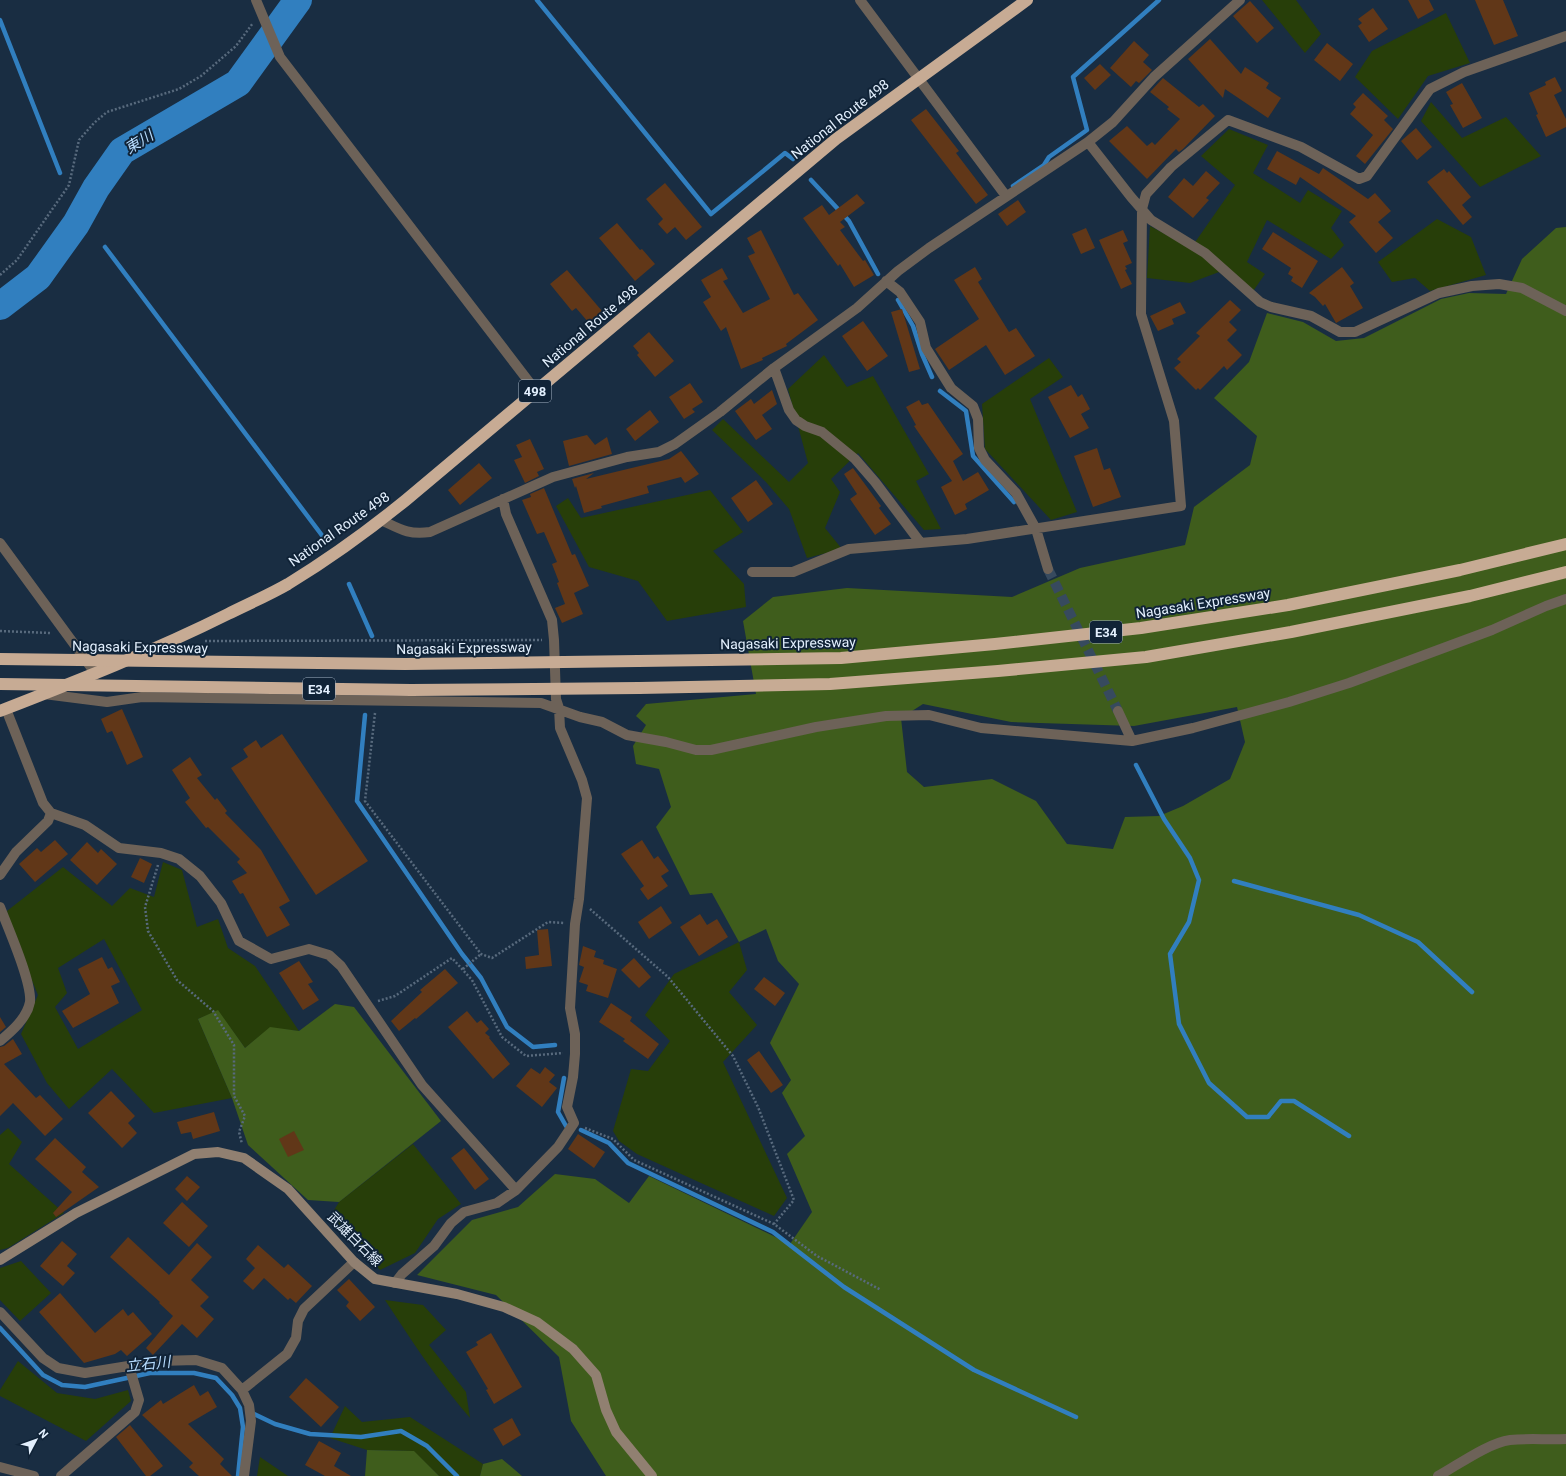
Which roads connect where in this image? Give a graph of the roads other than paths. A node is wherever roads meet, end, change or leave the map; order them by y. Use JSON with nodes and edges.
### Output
{"nodes":[{"id":1,"x":256,"y":0,"type":"edge"},
{"id":2,"x":860,"y":0,"type":"edge"},
{"id":3,"x":1027,"y":0,"type":"edge"},
{"id":4,"x":1240,"y":0,"type":"edge"},
{"id":5,"x":1566,"y":36,"type":"edge"},
{"id":6,"x":919,"y":78,"type":"junction"},
{"id":7,"x":1088,"y":142,"type":"junction"},
{"id":8,"x":1006,"y":196,"type":"junction"},
{"id":9,"x":1142,"y":209,"type":"junction"},
{"id":10,"x":886,"y":281,"type":"junction"},
{"id":11,"x":1566,"y":311,"type":"edge"},
{"id":12,"x":774,"y":368,"type":"junction"},
{"id":13,"x":536,"y":391,"type":"junction"},
{"id":14,"x":503,"y":500,"type":"junction"},
{"id":15,"x":381,"y":520,"type":"junction"},
{"id":16,"x":1036,"y":529,"type":"junction"},
{"id":17,"x":920,"y":542,"type":"junction"},
{"id":18,"x":0,"y":543,"type":"edge"},
{"id":19,"x":1566,"y":544,"type":"edge"},
{"id":20,"x":1048,"y":569,"type":"tunnel mouth"},
{"id":21,"x":752,"y":572,"type":"dead end"},
{"id":22,"x":1566,"y":572,"type":"edge"},
{"id":23,"x":1566,"y":599,"type":"edge"},
{"id":24,"x":0,"y":659,"type":"edge"},
{"id":25,"x":96,"y":674,"type":"junction"},
{"id":26,"x":0,"y":684,"type":"edge"},
{"id":27,"x":44,"y":694,"type":"junction"},
{"id":28,"x":559,"y":708,"type":"junction"},
{"id":29,"x":3,"y":710,"type":"edge"},
{"id":30,"x":1118,"y":711,"type":"tunnel mouth"},
{"id":31,"x":1132,"y":741,"type":"junction"},
{"id":32,"x":52,"y":813,"type":"junction"},
{"id":33,"x":0,"y":876,"type":"edge"},
{"id":34,"x":0,"y":907,"type":"edge"},
{"id":35,"x":0,"y":1040,"type":"edge"},
{"id":36,"x":516,"y":1190,"type":"junction"},
{"id":37,"x":0,"y":1260,"type":"edge"},
{"id":38,"x":354,"y":1262,"type":"junction"},
{"id":39,"x":396,"y":1283,"type":"junction"},
{"id":40,"x":0,"y":1312,"type":"edge"},
{"id":41,"x":129,"y":1366,"type":"junction"},
{"id":42,"x":242,"y":1390,"type":"junction"},
{"id":43,"x":1566,"y":1439,"type":"edge"},
{"id":44,"x":0,"y":1467,"type":"edge"},
{"id":45,"x":34,"y":1476,"type":"edge"},
{"id":46,"x":61,"y":1476,"type":"edge"},
{"id":47,"x":244,"y":1476,"type":"edge"},
{"id":48,"x":652,"y":1476,"type":"edge"},
{"id":49,"x":1438,"y":1476,"type":"edge"}],
"edges":[{"from":1,"to":13,"type":"street"},
{"from":2,"to":6,"type":"street"},
{"from":3,"to":6,"type":"highway","name":"National Route 498","number":"498"},
{"from":4,"to":7,"type":"street"},
{"from":5,"to":9,"type":"street"},
{"from":6,"to":8,"type":"street"},
{"from":6,"to":13,"type":"highway","name":"National Route 498","number":"498"},
{"from":7,"to":8,"type":"street"},
{"from":7,"to":9,"type":"street"},
{"from":8,"to":10,"type":"street"},
{"from":9,"to":11,"type":"street"},
{"from":9,"to":16,"type":"street"},
{"from":10,"to":12,"type":"street"},
{"from":10,"to":16,"type":"street"},
{"from":12,"to":14,"type":"street"},
{"from":12,"to":17,"type":"street"},
{"from":13,"to":15,"type":"highway","name":"National Route 498","number":"498"},
{"from":14,"to":15,"type":"street"},
{"from":14,"to":28,"type":"street"},
{"from":15,"to":25,"type":"highway","name":"National Route 498","number":"498"},
{"from":16,"to":17,"type":"street"},
{"from":16,"to":20,"type":"street"},
{"from":17,"to":21,"type":"street"},
{"from":18,"to":25,"type":"street"},
{"from":19,"to":24,"type":"highway","name":"Nagasaki Expressway","number":"E34","bridge":true},
{"from":22,"to":26,"type":"highway","number":"E34","bridge":true},
{"from":23,"to":31,"type":"street"},
{"from":25,"to":27,"type":"highway","name":"National Route 498","number":"498"},
{"from":27,"to":28,"type":"street"},
{"from":27,"to":29,"type":"highway","name":"National Route 498","number":"498"},
{"from":28,"to":31,"type":"street"},
{"from":28,"to":36,"type":"street"},
{"from":29,"to":32,"type":"street"},
{"from":30,"to":31,"type":"street"},
{"from":32,"to":33,"type":"street"},
{"from":32,"to":36,"type":"street"},
{"from":34,"to":35,"type":"street"},
{"from":36,"to":39,"type":"street"},
{"from":37,"to":38,"type":"main road","name":"武雄白石線"},
{"from":38,"to":39,"type":"main road","name":"武雄白石線"},
{"from":38,"to":42,"type":"street"},
{"from":39,"to":48,"type":"main road","name":"武雄白石線"},
{"from":40,"to":41,"type":"street"},
{"from":41,"to":42,"type":"street"},
{"from":41,"to":46,"type":"street"},
{"from":42,"to":47,"type":"street"},
{"from":43,"to":49,"type":"street"},
{"from":44,"to":45,"type":"street"}]}
